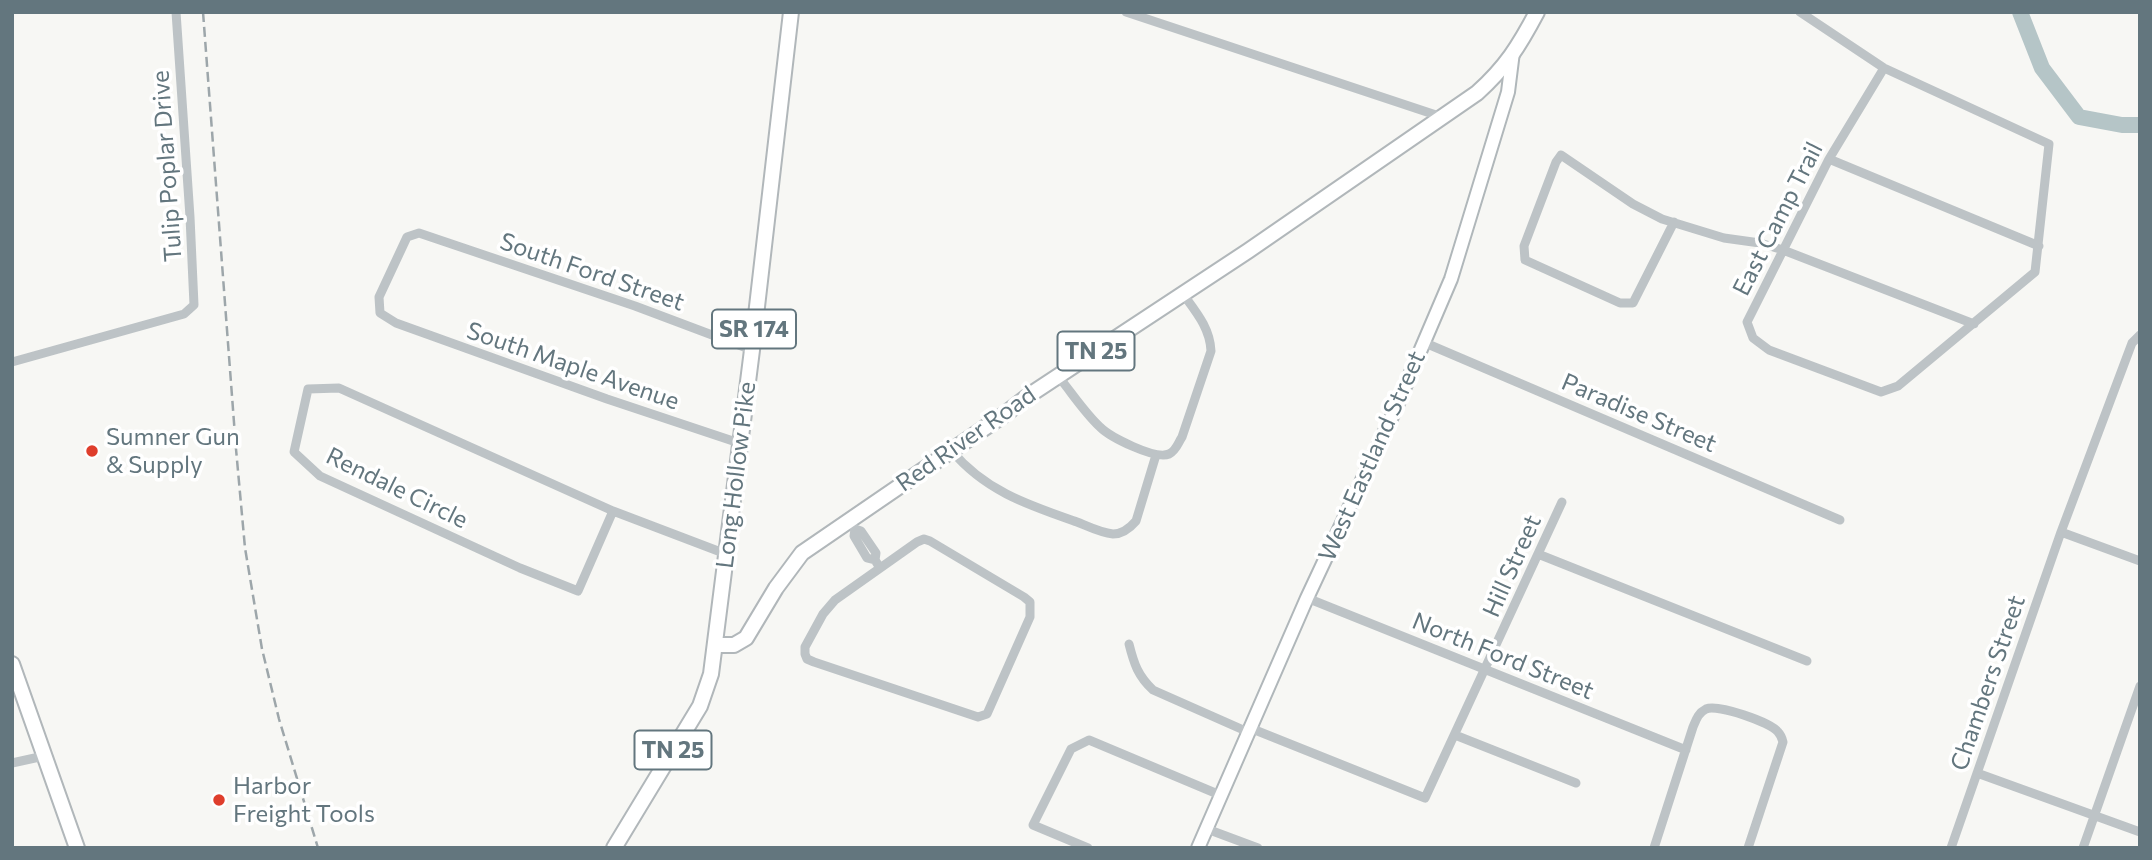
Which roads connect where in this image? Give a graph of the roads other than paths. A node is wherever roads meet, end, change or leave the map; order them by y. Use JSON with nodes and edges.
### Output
{"nodes":[{"id":1,"x":176,"y":12,"type":"edge"},
{"id":2,"x":791,"y":12,"type":"edge"},
{"id":3,"x":1126,"y":12,"type":"edge"},
{"id":4,"x":1537,"y":12,"type":"edge"},
{"id":5,"x":1800,"y":12,"type":"edge"},
{"id":6,"x":1513,"y":52,"type":"junction"},
{"id":7,"x":1884,"y":68,"type":"junction"},
{"id":8,"x":1500,"y":72,"type":"joint"},
{"id":9,"x":1442,"y":117,"type":"junction"},
{"id":10,"x":1829,"y":159,"type":"junction"},
{"id":11,"x":1674,"y":222,"type":"junction"},
{"id":12,"x":2039,"y":246,"type":"junction"},
{"id":13,"x":1783,"y":250,"type":"junction"},
{"id":14,"x":1183,"y":294,"type":"junction"},
{"id":15,"x":396,"y":323,"type":"joint"},
{"id":16,"x":1974,"y":324,"type":"junction"},
{"id":17,"x":2140,"y":335,"type":"edge"},
{"id":18,"x":1423,"y":342,"type":"junction"},
{"id":19,"x":752,"y":350,"type":"junction"},
{"id":20,"x":12,"y":362,"type":"edge"},
{"id":21,"x":1058,"y":376,"type":"junction"},
{"id":22,"x":739,"y":443,"type":"junction"},
{"id":23,"x":951,"y":450,"type":"junction"},
{"id":24,"x":1156,"y":455,"type":"junction"},
{"id":25,"x":1562,"y":502,"type":"dead end"},
{"id":26,"x":613,"y":511,"type":"junction"},
{"id":27,"x":1840,"y":520,"type":"dead end"},
{"id":28,"x":852,"y":525,"type":"junction"},
{"id":29,"x":2061,"y":531,"type":"junction"},
{"id":30,"x":726,"y":554,"type":"junction"},
{"id":31,"x":1538,"y":554,"type":"junction"},
{"id":32,"x":2140,"y":561,"type":"edge"},
{"id":33,"x":877,"y":564,"type":"junction"},
{"id":34,"x":1307,"y":598,"type":"junction"},
{"id":35,"x":1129,"y":644,"type":"dead end"},
{"id":36,"x":715,"y":645,"type":"junction"},
{"id":37,"x":1807,"y":661,"type":"dead end"},
{"id":38,"x":12,"y":664,"type":"edge"},
{"id":39,"x":1486,"y":669,"type":"junction"},
{"id":40,"x":2140,"y":686,"type":"edge"},
{"id":41,"x":1249,"y":730,"type":"junction"},
{"id":42,"x":1455,"y":735,"type":"junction"},
{"id":43,"x":1686,"y":750,"type":"junction"},
{"id":44,"x":44,"y":756,"type":"junction"},
{"id":45,"x":12,"y":763,"type":"edge"},
{"id":46,"x":1977,"y":773,"type":"junction"},
{"id":47,"x":1576,"y":783,"type":"dead end"},
{"id":48,"x":1220,"y":795,"type":"junction"},
{"id":49,"x":2094,"y":816,"type":"junction"},
{"id":50,"x":1207,"y":829,"type":"junction"},
{"id":51,"x":2140,"y":832,"type":"edge"},
{"id":52,"x":77,"y":848,"type":"edge"},
{"id":53,"x":614,"y":848,"type":"edge"},
{"id":54,"x":1088,"y":848,"type":"edge"},
{"id":55,"x":1198,"y":848,"type":"edge"},
{"id":56,"x":1258,"y":848,"type":"edge"},
{"id":57,"x":1654,"y":848,"type":"edge"},
{"id":58,"x":1748,"y":848,"type":"edge"},
{"id":59,"x":1951,"y":848,"type":"edge"},
{"id":60,"x":2083,"y":848,"type":"edge"}],
"edges":[{"from":1,"to":20,"type":"street","name":"Tulip Poplar Drive"},
{"from":2,"to":19,"type":"main road","name":"Long Hollow Pike","number":"SR 174"},
{"from":3,"to":9,"type":"street"},
{"from":4,"to":6,"type":"main road","name":"West Eastland Street","number":"TN 25"},
{"from":5,"to":7,"type":"street","name":"East Camp Trail"},
{"from":6,"to":8,"type":"main road","name":"West Eastland Street","number":"TN 25"},
{"from":6,"to":18,"type":"street","name":"West Eastland Street"},
{"from":7,"to":10,"type":"street","name":"East Camp Trail"},
{"from":7,"to":12,"type":"street","name":"East Camp Trail"},
{"from":8,"to":9,"type":"main road","name":"Red River Road","number":"TN 25"},
{"from":9,"to":14,"type":"main road","name":"Red River Road","number":"TN 25"},
{"from":10,"to":12,"type":"street"},
{"from":10,"to":13,"type":"street","name":"East Camp Trail"},
{"from":11,"to":11,"type":"street"},
{"from":11,"to":13,"type":"street"},
{"from":12,"to":16,"type":"street","name":"East Camp Trail"},
{"from":13,"to":16,"type":"street"},
{"from":13,"to":16,"type":"street","name":"East Camp Trail"},
{"from":14,"to":21,"type":"main road","name":"Red River Road","number":"TN 25"},
{"from":14,"to":24,"type":"street"},
{"from":15,"to":19,"type":"street","name":"South Ford Street"},
{"from":15,"to":22,"type":"street","name":"South Maple Avenue"},
{"from":17,"to":29,"type":"street","name":"Chambers Street"},
{"from":18,"to":27,"type":"street","name":"Paradise Street"},
{"from":18,"to":34,"type":"street","name":"West Eastland Street"},
{"from":19,"to":22,"type":"main road","name":"Long Hollow Pike","number":"SR 174"},
{"from":21,"to":23,"type":"main road","name":"Red River Road","number":"TN 25"},
{"from":21,"to":24,"type":"street"},
{"from":22,"to":30,"type":"main road","name":"Long Hollow Pike","number":"SR 174"},
{"from":23,"to":24,"type":"street"},
{"from":23,"to":28,"type":"main road","name":"Red River Road","number":"TN 25"},
{"from":25,"to":31,"type":"street","name":"Hill Street"},
{"from":26,"to":26,"type":"street","name":"Rendale Circle"},
{"from":26,"to":30,"type":"street","name":"Rendale Circle"},
{"from":28,"to":33,"type":"street"},
{"from":28,"to":36,"type":"main road","name":"Red River Road","number":"TN 25"},
{"from":29,"to":32,"type":"street"},
{"from":29,"to":46,"type":"street","name":"Chambers Street"},
{"from":30,"to":36,"type":"main road","name":"Long Hollow Pike","number":"SR 174"},
{"from":31,"to":37,"type":"street"},
{"from":31,"to":39,"type":"street","name":"Hill Street"},
{"from":33,"to":33,"type":"street"},
{"from":34,"to":39,"type":"street","name":"North Ford Street"},
{"from":34,"to":41,"type":"street","name":"West Eastland Street"},
{"from":35,"to":41,"type":"street"},
{"from":36,"to":53,"type":"main road","number":"TN 25"},
{"from":38,"to":44,"type":"main road"},
{"from":39,"to":42,"type":"street","name":"Hill Street"},
{"from":39,"to":43,"type":"street","name":"North Ford Street"},
{"from":40,"to":49,"type":"street"},
{"from":41,"to":42,"type":"street","name":"Hill Street"},
{"from":41,"to":48,"type":"street","name":"West Eastland Street"},
{"from":42,"to":47,"type":"street"},
{"from":43,"to":57,"type":"street"},
{"from":43,"to":58,"type":"street"},
{"from":44,"to":45,"type":"street"},
{"from":44,"to":52,"type":"main road"},
{"from":46,"to":49,"type":"street"},
{"from":46,"to":59,"type":"street","name":"Chambers Street"},
{"from":48,"to":50,"type":"street","name":"West Eastland Street"},
{"from":48,"to":54,"type":"street"},
{"from":49,"to":51,"type":"street"},
{"from":49,"to":60,"type":"street"},
{"from":50,"to":55,"type":"street","name":"West Eastland Street"},
{"from":50,"to":56,"type":"street"}]}
